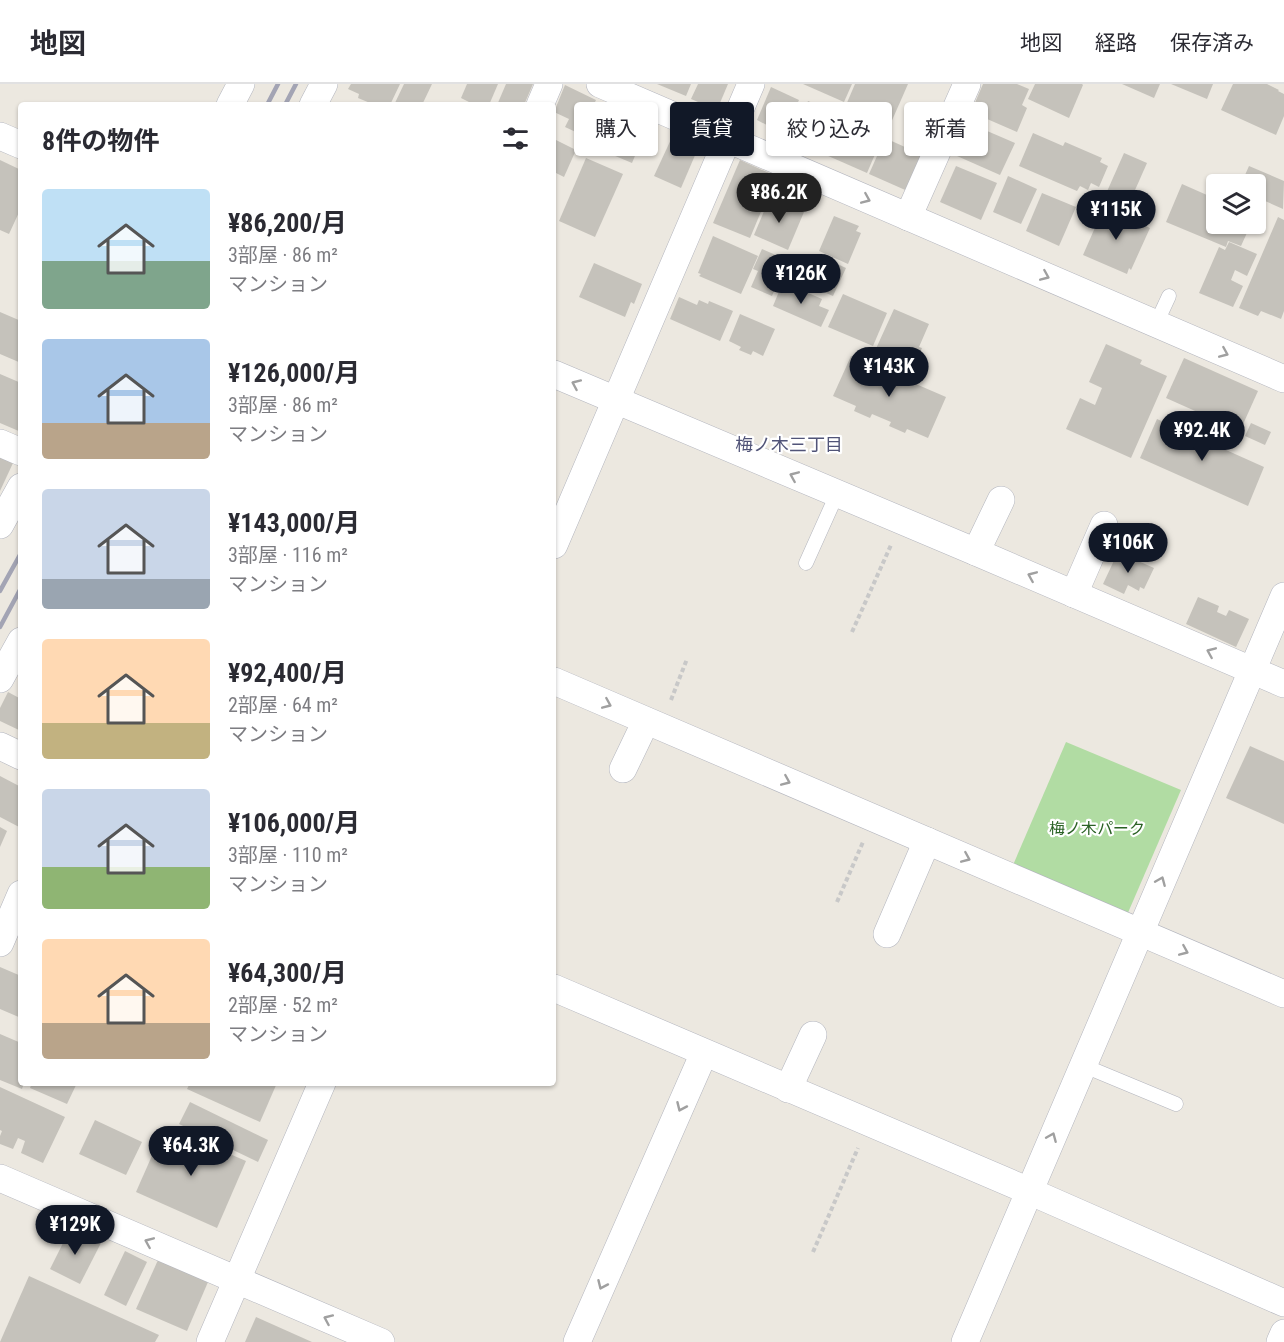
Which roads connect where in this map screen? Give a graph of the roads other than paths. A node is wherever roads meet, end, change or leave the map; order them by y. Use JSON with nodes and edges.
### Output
{"nodes":[{"id":1,"x":241,"y":84,"type":"edge"},
{"id":2,"x":324,"y":84,"type":"edge"},
{"id":3,"x":549,"y":84,"type":"edge"},
{"id":4,"x":600,"y":84,"type":"edge"},
{"id":5,"x":751,"y":84,"type":"edge"},
{"id":6,"x":967,"y":84,"type":"edge"},
{"id":7,"x":232,"y":102,"type":"edge"},
{"id":8,"x":315,"y":102,"type":"edge"},
{"id":9,"x":541,"y":102,"type":"edge"},
{"id":10,"x":743,"y":102,"type":"edge"},
{"id":11,"x":670,"y":114,"type":"edge"},
{"id":12,"x":0,"y":136,"type":"edge"},
{"id":13,"x":18,"y":144,"type":"edge"},
{"id":14,"x":754,"y":151,"type":"edge"},
{"id":15,"x":720,"y":156,"type":"edge"},
{"id":16,"x":908,"y":217,"type":"junction"},
{"id":17,"x":1169,"y":296,"type":"dead end"},
{"id":18,"x":1156,"y":324,"type":"junction"},
{"id":19,"x":556,"y":375,"type":"edge"},
{"id":20,"x":1284,"y":379,"type":"edge"},
{"id":21,"x":616,"y":401,"type":"junction"},
{"id":22,"x":0,"y":443,"type":"edge"},
{"id":23,"x":18,"y":451,"type":"edge"},
{"id":24,"x":18,"y":492,"type":"edge"},
{"id":25,"x":837,"y":494,"type":"junction"},
{"id":26,"x":1001,"y":500,"type":"dead end"},
{"id":27,"x":0,"y":525,"type":"edge"},
{"id":28,"x":1104,"y":525,"type":"dead end"},
{"id":29,"x":556,"y":540,"type":"edge"},
{"id":30,"x":976,"y":552,"type":"junction"},
{"id":31,"x":806,"y":563,"type":"dead end"},
{"id":32,"x":1074,"y":594,"type":"junction"},
{"id":33,"x":1284,"y":596,"type":"edge"},
{"id":34,"x":18,"y":646,"type":"edge"},
{"id":35,"x":1252,"y":670,"type":"junction"},
{"id":36,"x":0,"y":679,"type":"edge"},
{"id":37,"x":556,"y":682,"type":"edge"},
{"id":38,"x":1284,"y":684,"type":"edge"},
{"id":39,"x":653,"y":724,"type":"junction"},
{"id":40,"x":0,"y":746,"type":"edge"},
{"id":41,"x":18,"y":755,"type":"edge"},
{"id":42,"x":623,"y":769,"type":"dead end"},
{"id":43,"x":927,"y":841,"type":"junction"},
{"id":44,"x":18,"y":901,"type":"edge"},
{"id":45,"x":1139,"y":932,"type":"junction"},
{"id":46,"x":887,"y":934,"type":"dead end"},
{"id":47,"x":0,"y":942,"type":"edge"},
{"id":48,"x":556,"y":989,"type":"edge"},
{"id":49,"x":1284,"y":994,"type":"edge"},
{"id":50,"x":813,"y":1035,"type":"dead end"},
{"id":51,"x":704,"y":1053,"type":"junction"},
{"id":52,"x":1083,"y":1065,"type":"junction"},
{"id":53,"x":321,"y":1086,"type":"edge"},
{"id":54,"x":788,"y":1089,"type":"junction"},
{"id":55,"x":1176,"y":1104,"type":"dead end"},
{"id":56,"x":0,"y":1178,"type":"edge"},
{"id":57,"x":1029,"y":1191,"type":"junction"},
{"id":58,"x":237,"y":1279,"type":"junction"},
{"id":59,"x":1284,"y":1303,"type":"edge"},
{"id":60,"x":1284,"y":1333,"type":"edge"},
{"id":61,"x":210,"y":1342,"type":"edge"},
{"id":62,"x":381,"y":1342,"type":"edge"},
{"id":63,"x":577,"y":1342,"type":"edge"},
{"id":64,"x":965,"y":1342,"type":"edge"},
{"id":65,"x":1280,"y":1342,"type":"edge"}],
"edges":[{"from":1,"to":7,"type":"street"},
{"from":2,"to":8,"type":"street"},
{"from":3,"to":9,"type":"street"},
{"from":4,"to":11,"type":"street"},
{"from":5,"to":10,"type":"street"},
{"from":6,"to":16,"type":"street"},
{"from":12,"to":13,"type":"street"},
{"from":14,"to":16,"type":"street","one_way":true},
{"from":15,"to":21,"type":"street"},
{"from":16,"to":18,"type":"street","one_way":true},
{"from":17,"to":18,"type":"lane"},
{"from":18,"to":20,"type":"street","one_way":true},
{"from":21,"to":19,"type":"street","one_way":true},
{"from":25,"to":21,"type":"street","one_way":true},
{"from":21,"to":29,"type":"street"},
{"from":22,"to":23,"type":"street"},
{"from":24,"to":27,"type":"street"},
{"from":25,"to":30,"type":"street"},
{"from":25,"to":31,"type":"lane"},
{"from":26,"to":30,"type":"street"},
{"from":28,"to":32,"type":"street"},
{"from":32,"to":30,"type":"street","one_way":true},
{"from":35,"to":32,"type":"street","one_way":true},
{"from":33,"to":35,"type":"street"},
{"from":34,"to":36,"type":"street"},
{"from":35,"to":38,"type":"street"},
{"from":45,"to":35,"type":"street","one_way":true},
{"from":37,"to":39,"type":"street","one_way":true},
{"from":39,"to":42,"type":"street"},
{"from":39,"to":43,"type":"street","one_way":true},
{"from":40,"to":41,"type":"street"},
{"from":43,"to":45,"type":"street","one_way":true},
{"from":43,"to":46,"type":"street"},
{"from":44,"to":47,"type":"street"},
{"from":45,"to":49,"type":"street","one_way":true},
{"from":45,"to":52,"type":"street"},
{"from":48,"to":51,"type":"street"},
{"from":50,"to":54,"type":"street"},
{"from":51,"to":54,"type":"street"},
{"from":51,"to":63,"type":"street","one_way":true},
{"from":52,"to":55,"type":"lane"},
{"from":57,"to":52,"type":"street","one_way":true},
{"from":53,"to":58,"type":"street"},
{"from":54,"to":57,"type":"street"},
{"from":58,"to":56,"type":"street","one_way":true},
{"from":57,"to":59,"type":"street"},
{"from":57,"to":64,"type":"street"},
{"from":58,"to":61,"type":"street"},
{"from":62,"to":58,"type":"street","one_way":true},
{"from":60,"to":65,"type":"street"}]}
